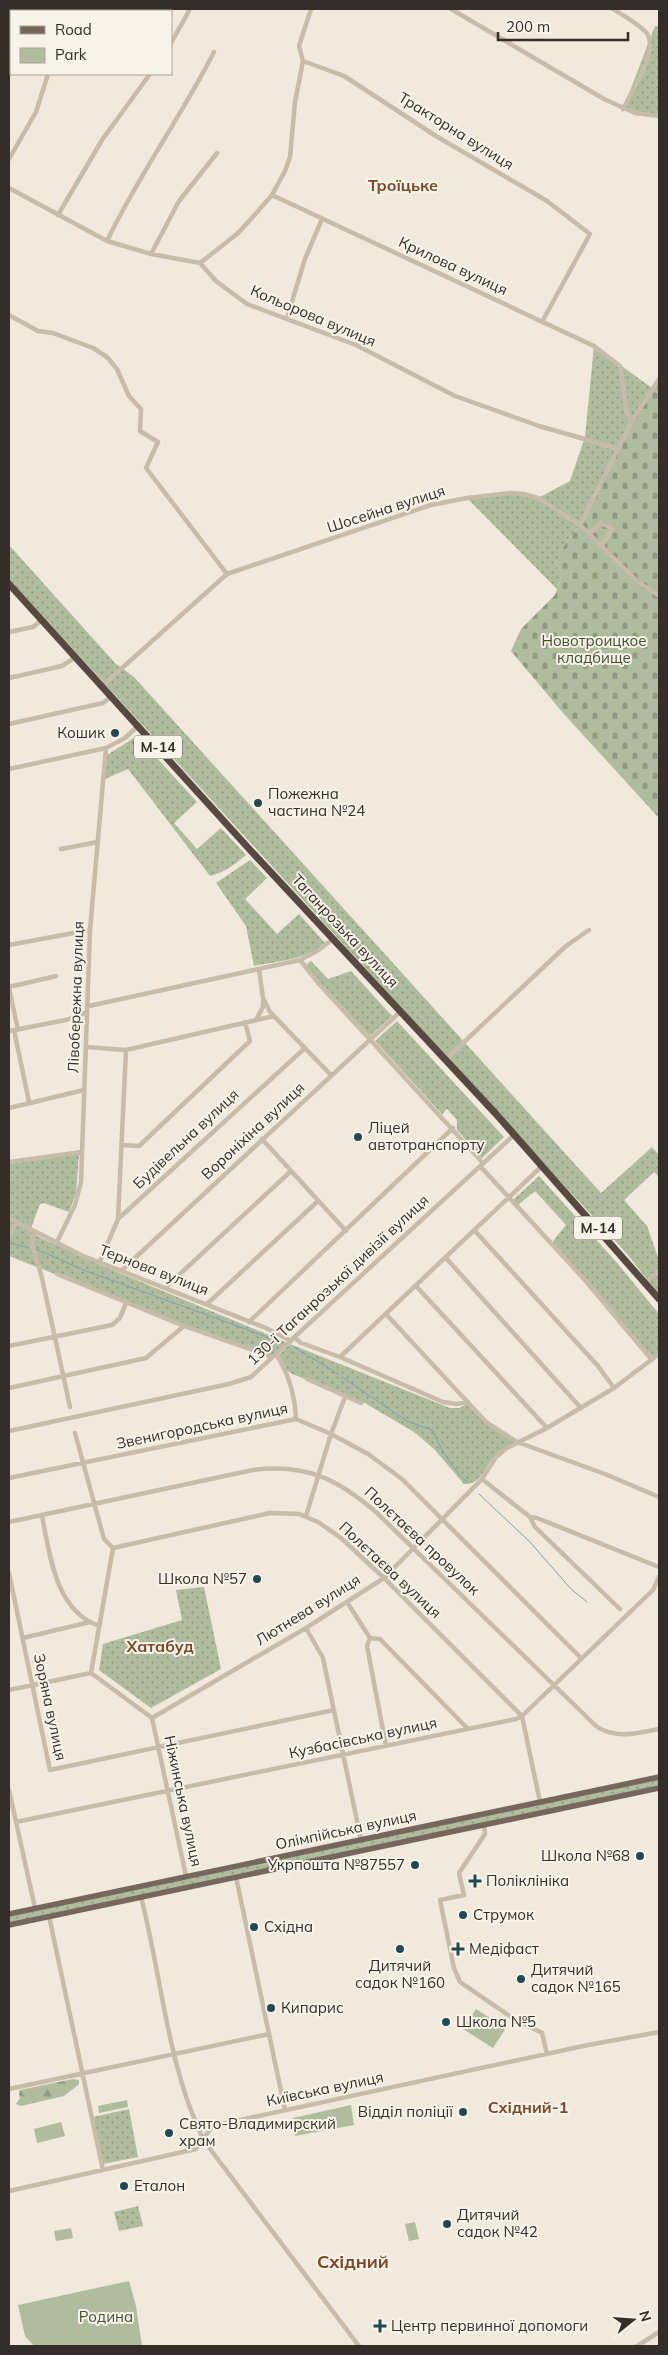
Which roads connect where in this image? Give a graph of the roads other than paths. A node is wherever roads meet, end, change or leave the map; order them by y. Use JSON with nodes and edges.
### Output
{"nodes":[{"id":1,"x":311,"y":9,"type":"edge"},
{"id":2,"x":451,"y":9,"type":"edge"},
{"id":3,"x":613,"y":9,"type":"edge"},
{"id":4,"x":189,"y":11,"type":"dead end"},
{"id":5,"x":172,"y":41,"type":"edge"},
{"id":6,"x":214,"y":52,"type":"dead end"},
{"id":7,"x":303,"y":61,"type":"junction"},
{"id":8,"x":48,"y":75,"type":"edge"},
{"id":9,"x":149,"y":75,"type":"edge"},
{"id":10,"x":623,"y":109,"type":"junction"},
{"id":11,"x":659,"y":116,"type":"edge"},
{"id":12,"x":217,"y":153,"type":"dead end"},
{"id":13,"x":9,"y":159,"type":"edge"},
{"id":14,"x":9,"y":188,"type":"edge"},
{"id":15,"x":272,"y":195,"type":"junction"},
{"id":16,"x":58,"y":215,"type":"junction"},
{"id":17,"x":322,"y":219,"type":"junction"},
{"id":18,"x":107,"y":241,"type":"junction"},
{"id":19,"x":151,"y":254,"type":"junction"},
{"id":20,"x":200,"y":263,"type":"junction"},
{"id":21,"x":9,"y":315,"type":"edge"},
{"id":22,"x":287,"y":318,"type":"junction"},
{"id":23,"x":542,"y":322,"type":"junction"},
{"id":24,"x":659,"y":379,"type":"edge"},
{"id":25,"x":632,"y":421,"type":"junction"},
{"id":26,"x":619,"y":449,"type":"junction"},
{"id":27,"x":580,"y":525,"type":"junction"},
{"id":28,"x":590,"y":534,"type":"junction"},
{"id":29,"x":601,"y":547,"type":"junction"},
{"id":30,"x":227,"y":574,"type":"junction"},
{"id":31,"x":9,"y":584,"type":"edge"},
{"id":32,"x":659,"y":596,"type":"edge"},
{"id":33,"x":42,"y":620,"type":"junction"},
{"id":34,"x":9,"y":632,"type":"edge"},
{"id":35,"x":76,"y":657,"type":"junction"},
{"id":36,"x":9,"y":678,"type":"edge"},
{"id":37,"x":102,"y":686,"type":"junction"},
{"id":38,"x":112,"y":696,"type":"junction"},
{"id":39,"x":9,"y":724,"type":"edge"},
{"id":40,"x":139,"y":725,"type":"junction"},
{"id":41,"x":106,"y":748,"type":"junction"},
{"id":42,"x":9,"y":770,"type":"edge"},
{"id":43,"x":98,"y":842,"type":"junction"},
{"id":44,"x":61,"y":849,"type":"dead end"},
{"id":45,"x":90,"y":930,"type":"junction"},
{"id":46,"x":589,"y":930,"type":"dead end"},
{"id":47,"x":333,"y":938,"type":"junction"},
{"id":48,"x":9,"y":945,"type":"edge"},
{"id":49,"x":300,"y":960,"type":"junction"},
{"id":50,"x":259,"y":969,"type":"junction"},
{"id":51,"x":56,"y":976,"type":"dead end"},
{"id":52,"x":9,"y":987,"type":"edge"},
{"id":53,"x":263,"y":998,"type":"junction"},
{"id":54,"x":89,"y":1006,"type":"junction"},
{"id":55,"x":87,"y":1012,"type":"junction"},
{"id":56,"x":400,"y":1012,"type":"junction"},
{"id":57,"x":274,"y":1016,"type":"junction"},
{"id":58,"x":256,"y":1020,"type":"junction"},
{"id":59,"x":245,"y":1022,"type":"junction"},
{"id":60,"x":14,"y":1030,"type":"edge"},
{"id":61,"x":370,"y":1040,"type":"junction"},
{"id":62,"x":86,"y":1047,"type":"junction"},
{"id":63,"x":305,"y":1048,"type":"junction"},
{"id":64,"x":126,"y":1050,"type":"junction"},
{"id":65,"x":445,"y":1060,"type":"junction"},
{"id":66,"x":331,"y":1075,"type":"junction"},
{"id":67,"x":84,"y":1090,"type":"junction"},
{"id":68,"x":29,"y":1102,"type":"junction"},
{"id":69,"x":9,"y":1108,"type":"edge"},
{"id":70,"x":453,"y":1128,"type":"junction"},
{"id":71,"x":514,"y":1135,"type":"junction"},
{"id":72,"x":262,"y":1139,"type":"junction"},
{"id":73,"x":122,"y":1145,"type":"junction"},
{"id":74,"x":82,"y":1152,"type":"junction"},
{"id":75,"x":9,"y":1162,"type":"edge"},
{"id":76,"x":482,"y":1164,"type":"junction"},
{"id":77,"x":542,"y":1166,"type":"junction"},
{"id":78,"x":291,"y":1172,"type":"junction"},
{"id":79,"x":509,"y":1198,"type":"junction"},
{"id":80,"x":318,"y":1201,"type":"junction"},
{"id":81,"x":9,"y":1218,"type":"edge"},
{"id":82,"x":118,"y":1219,"type":"junction"},
{"id":83,"x":17,"y":1222,"type":"junction"},
{"id":84,"x":34,"y":1231,"type":"junction"},
{"id":85,"x":346,"y":1231,"type":"junction"},
{"id":86,"x":475,"y":1231,"type":"junction"},
{"id":87,"x":9,"y":1236,"type":"edge"},
{"id":88,"x":57,"y":1242,"type":"junction"},
{"id":89,"x":446,"y":1258,"type":"junction"},
{"id":90,"x":100,"y":1261,"type":"junction"},
{"id":91,"x":122,"y":1270,"type":"junction"},
{"id":92,"x":659,"y":1271,"type":"edge"},
{"id":93,"x":58,"y":1274,"type":"dead end"},
{"id":94,"x":646,"y":1282,"type":"junction"},
{"id":95,"x":416,"y":1286,"type":"junction"},
{"id":96,"x":166,"y":1288,"type":"junction"},
{"id":97,"x":659,"y":1299,"type":"edge"},
{"id":98,"x":126,"y":1303,"type":"junction"},
{"id":99,"x":207,"y":1304,"type":"junction"},
{"id":100,"x":386,"y":1314,"type":"junction"},
{"id":101,"x":249,"y":1322,"type":"junction"},
{"id":102,"x":184,"y":1326,"type":"junction"},
{"id":103,"x":55,"y":1336,"type":"junction"},
{"id":104,"x":293,"y":1339,"type":"junction"},
{"id":105,"x":9,"y":1346,"type":"edge"},
{"id":106,"x":276,"y":1354,"type":"junction"},
{"id":107,"x":659,"y":1354,"type":"edge"},
{"id":108,"x":340,"y":1357,"type":"junction"},
{"id":109,"x":271,"y":1358,"type":"junction"},
{"id":110,"x":652,"y":1360,"type":"junction"},
{"id":111,"x":64,"y":1377,"type":"junction"},
{"id":112,"x":307,"y":1379,"type":"dead end"},
{"id":113,"x":9,"y":1388,"type":"edge"},
{"id":114,"x":614,"y":1388,"type":"junction"},
{"id":115,"x":345,"y":1397,"type":"junction"},
{"id":116,"x":468,"y":1402,"type":"junction"},
{"id":117,"x":361,"y":1403,"type":"dead end"},
{"id":118,"x":70,"y":1407,"type":"dead end"},
{"id":119,"x":581,"y":1408,"type":"junction"},
{"id":120,"x":296,"y":1419,"type":"junction"},
{"id":121,"x":547,"y":1428,"type":"junction"},
{"id":122,"x":9,"y":1432,"type":"edge"},
{"id":123,"x":75,"y":1433,"type":"dead end"},
{"id":124,"x":331,"y":1434,"type":"junction"},
{"id":125,"x":517,"y":1442,"type":"junction"},
{"id":126,"x":83,"y":1463,"type":"junction"},
{"id":127,"x":318,"y":1474,"type":"junction"},
{"id":128,"x":9,"y":1478,"type":"edge"},
{"id":129,"x":482,"y":1479,"type":"junction"},
{"id":130,"x":659,"y":1497,"type":"edge"},
{"id":131,"x":94,"y":1504,"type":"junction"},
{"id":132,"x":42,"y":1516,"type":"junction"},
{"id":133,"x":306,"y":1516,"type":"junction"},
{"id":134,"x":530,"y":1517,"type":"junction"},
{"id":135,"x":443,"y":1519,"type":"junction"},
{"id":136,"x":9,"y":1522,"type":"edge"},
{"id":137,"x":113,"y":1548,"type":"junction"},
{"id":138,"x":415,"y":1548,"type":"junction"},
{"id":139,"x":659,"y":1567,"type":"edge"},
{"id":140,"x":9,"y":1573,"type":"edge"},
{"id":141,"x":659,"y":1577,"type":"edge"},
{"id":142,"x":384,"y":1578,"type":"junction"},
{"id":143,"x":347,"y":1602,"type":"junction"},
{"id":144,"x":620,"y":1609,"type":"dead end"},
{"id":145,"x":90,"y":1622,"type":"junction"},
{"id":146,"x":99,"y":1626,"type":"junction"},
{"id":147,"x":306,"y":1628,"type":"junction"},
{"id":148,"x":22,"y":1638,"type":"junction"},
{"id":149,"x":370,"y":1638,"type":"junction"},
{"id":150,"x":581,"y":1658,"type":"junction"},
{"id":151,"x":91,"y":1673,"type":"junction"},
{"id":152,"x":553,"y":1684,"type":"junction"},
{"id":153,"x":32,"y":1685,"type":"junction"},
{"id":154,"x":9,"y":1690,"type":"edge"},
{"id":155,"x":334,"y":1710,"type":"junction"},
{"id":156,"x":522,"y":1716,"type":"junction"},
{"id":157,"x":152,"y":1718,"type":"junction"},
{"id":158,"x":468,"y":1729,"type":"junction"},
{"id":159,"x":659,"y":1729,"type":"edge"},
{"id":160,"x":386,"y":1746,"type":"junction"},
{"id":161,"x":158,"y":1748,"type":"junction"},
{"id":162,"x":343,"y":1755,"type":"junction"},
{"id":163,"x":659,"y":1777,"type":"edge"},
{"id":164,"x":659,"y":1788,"type":"edge"},
{"id":165,"x":9,"y":1790,"type":"edge"},
{"id":166,"x":168,"y":1792,"type":"junction"},
{"id":167,"x":540,"y":1802,"type":"junction"},
{"id":168,"x":542,"y":1813,"type":"junction"},
{"id":169,"x":16,"y":1822,"type":"junction"},
{"id":170,"x":484,"y":1825,"type":"junction"},
{"id":171,"x":360,"y":1840,"type":"junction"},
{"id":172,"x":186,"y":1876,"type":"junction"},
{"id":173,"x":236,"y":1877,"type":"junction"},
{"id":174,"x":188,"y":1888,"type":"junction"},
{"id":175,"x":141,"y":1897,"type":"junction"},
{"id":176,"x":35,"y":1908,"type":"junction"},
{"id":177,"x":9,"y":1914,"type":"edge"},
{"id":178,"x":49,"y":1916,"type":"junction"},
{"id":179,"x":9,"y":1925,"type":"edge"},
{"id":180,"x":659,"y":2032,"type":"edge"},
{"id":181,"x":269,"y":2034,"type":"junction"},
{"id":182,"x":174,"y":2054,"type":"junction"},
{"id":183,"x":547,"y":2054,"type":"junction"},
{"id":184,"x":82,"y":2073,"type":"junction"},
{"id":185,"x":9,"y":2089,"type":"edge"},
{"id":186,"x":285,"y":2110,"type":"junction"},
{"id":187,"x":204,"y":2141,"type":"junction"},
{"id":188,"x":103,"y":2170,"type":"junction"},
{"id":189,"x":9,"y":2191,"type":"edge"},
{"id":190,"x":659,"y":2332,"type":"edge"},
{"id":191,"x":358,"y":2346,"type":"edge"},
{"id":192,"x":636,"y":2346,"type":"edge"}],
"edges":[{"from":1,"to":7,"type":"street"},
{"from":2,"to":10,"type":"street"},
{"from":3,"to":10,"type":"street"},
{"from":4,"to":5,"type":"street"},
{"from":6,"to":18,"type":"street"},
{"from":7,"to":15,"type":"street"},
{"from":7,"to":23,"type":"street","name":"Тракторна вулиця"},
{"from":8,"to":13,"type":"street"},
{"from":9,"to":16,"type":"street"},
{"from":10,"to":11,"type":"street"},
{"from":12,"to":19,"type":"street"},
{"from":14,"to":16,"type":"street"},
{"from":15,"to":17,"type":"street","name":"Крилова вулиця"},
{"from":15,"to":20,"type":"street"},
{"from":16,"to":18,"type":"street"},
{"from":17,"to":22,"type":"street"},
{"from":17,"to":23,"type":"street","name":"Крилова вулиця"},
{"from":18,"to":19,"type":"street"},
{"from":19,"to":20,"type":"street"},
{"from":20,"to":22,"type":"street","name":"Кольорова вулиця"},
{"from":21,"to":30,"type":"street"},
{"from":22,"to":26,"type":"street","name":"Кольорова вулиця"},
{"from":23,"to":25,"type":"street","name":"Крилова вулиця"},
{"from":24,"to":25,"type":"street"},
{"from":25,"to":26,"type":"street"},
{"from":26,"to":27,"type":"street"},
{"from":27,"to":28,"type":"street","name":"Шосейна вулиця"},
{"from":27,"to":30,"type":"street","name":"Шосейна вулиця"},
{"from":28,"to":29,"type":"street","name":"Шосейна вулиця"},
{"from":28,"to":29,"type":"street"},
{"from":29,"to":32,"type":"street","name":"Шосейна вулиця"},
{"from":30,"to":37,"type":"street","name":"Шосейна вулиця"},
{"from":31,"to":33,"type":"highway","name":"Таганрозька вулиця","number":"М-14"},
{"from":33,"to":34,"type":"street"},
{"from":33,"to":35,"type":"highway","name":"Таганрозька вулиця","number":"М-14"},
{"from":35,"to":36,"type":"street"},
{"from":35,"to":37,"type":"highway","name":"Таганрозька вулиця","number":"М-14"},
{"from":37,"to":38,"type":"highway","name":"Таганрозька вулиця","number":"М-14"},
{"from":38,"to":39,"type":"street"},
{"from":38,"to":40,"type":"highway","name":"Таганрозька вулиця","number":"М-14"},
{"from":40,"to":41,"type":"street"},
{"from":40,"to":47,"type":"highway","name":"Таганрозька вулиця","number":"М-14"},
{"from":41,"to":42,"type":"street"},
{"from":41,"to":43,"type":"street","name":"Лівобережна вулиця"},
{"from":43,"to":44,"type":"street"},
{"from":43,"to":45,"type":"street","name":"Лівобережна вулиця"},
{"from":45,"to":48,"type":"street"},
{"from":45,"to":54,"type":"street","name":"Лівобережна вулиця"},
{"from":46,"to":65,"type":"street"},
{"from":47,"to":49,"type":"street"},
{"from":47,"to":56,"type":"highway","name":"Таганрозька вулиця","number":"М-14"},
{"from":49,"to":50,"type":"street"},
{"from":49,"to":61,"type":"street"},
{"from":50,"to":53,"type":"street"},
{"from":50,"to":54,"type":"street"},
{"from":51,"to":52,"type":"street"},
{"from":52,"to":60,"type":"street"},
{"from":53,"to":57,"type":"street"},
{"from":53,"to":58,"type":"street"},
{"from":54,"to":55,"type":"street","name":"Лівобережна вулиця"},
{"from":55,"to":60,"type":"street"},
{"from":55,"to":62,"type":"street","name":"Лівобережна вулиця"},
{"from":56,"to":61,"type":"street","name":"Вороніхіна вулиця"},
{"from":56,"to":65,"type":"highway","name":"Таганрозька вулиця","number":"М-14"},
{"from":57,"to":58,"type":"street"},
{"from":57,"to":63,"type":"street"},
{"from":58,"to":59,"type":"street"},
{"from":59,"to":64,"type":"street"},
{"from":59,"to":73,"type":"street"},
{"from":60,"to":68,"type":"street"},
{"from":61,"to":66,"type":"street","name":"Вороніхіна вулиця"},
{"from":61,"to":70,"type":"street"},
{"from":62,"to":64,"type":"street"},
{"from":62,"to":67,"type":"street","name":"Лівобережна вулиця"},
{"from":63,"to":66,"type":"street"},
{"from":63,"to":82,"type":"street","name":"Будівельна вулиця"},
{"from":64,"to":73,"type":"street"},
{"from":65,"to":71,"type":"highway","name":"Таганрозька вулиця","number":"М-14"},
{"from":66,"to":72,"type":"street","name":"Вороніхіна вулиця"},
{"from":67,"to":68,"type":"street"},
{"from":67,"to":74,"type":"street","name":"Лівобережна вулиця"},
{"from":68,"to":69,"type":"street"},
{"from":70,"to":76,"type":"street"},
{"from":70,"to":85,"type":"street"},
{"from":71,"to":76,"type":"street","name":"130-ї Таганрозької дивізії вулиця"},
{"from":71,"to":77,"type":"highway","name":"Таганрозька вулиця","number":"М-14"},
{"from":72,"to":78,"type":"street"},
{"from":72,"to":91,"type":"street","name":"Вороніхіна вулиця"},
{"from":73,"to":82,"type":"street"},
{"from":74,"to":75,"type":"street"},
{"from":74,"to":88,"type":"street","name":"Лівобережна вулиця"},
{"from":76,"to":79,"type":"street"},
{"from":76,"to":104,"type":"street","name":"130-ї Таганрозької дивізії вулиця"},
{"from":77,"to":79,"type":"street"},
{"from":77,"to":94,"type":"highway","name":"Таганрозька вулиця","number":"М-14"},
{"from":78,"to":80,"type":"street"},
{"from":78,"to":96,"type":"street"},
{"from":79,"to":86,"type":"street"},
{"from":79,"to":110,"type":"street"},
{"from":80,"to":85,"type":"street"},
{"from":80,"to":99,"type":"street"},
{"from":81,"to":83,"type":"street","name":"Тернова вулиця"},
{"from":82,"to":90,"type":"street","name":"Будівельна вулиця"},
{"from":83,"to":84,"type":"street","name":"Тернова вулиця"},
{"from":83,"to":87,"type":"street"},
{"from":84,"to":88,"type":"street","name":"Тернова вулиця"},
{"from":84,"to":103,"type":"street"},
{"from":85,"to":101,"type":"street"},
{"from":86,"to":89,"type":"street"},
{"from":86,"to":114,"type":"street"},
{"from":88,"to":90,"type":"street","name":"Тернова вулиця"},
{"from":89,"to":95,"type":"street"},
{"from":89,"to":119,"type":"street"},
{"from":90,"to":91,"type":"street","name":"Тернова вулиця"},
{"from":91,"to":96,"type":"street","name":"Тернова вулиця"},
{"from":92,"to":94,"type":"street"},
{"from":93,"to":98,"type":"street"},
{"from":94,"to":97,"type":"highway","name":"Таганрозька вулиця","number":"М-14"},
{"from":95,"to":100,"type":"street"},
{"from":95,"to":121,"type":"street"},
{"from":96,"to":99,"type":"street","name":"Тернова вулиця"},
{"from":98,"to":102,"type":"street"},
{"from":98,"to":103,"type":"street"},
{"from":99,"to":101,"type":"street","name":"Тернова вулиця"},
{"from":100,"to":108,"type":"street"},
{"from":100,"to":116,"type":"street"},
{"from":101,"to":104,"type":"street","name":"Тернова вулиця"},
{"from":102,"to":109,"type":"street"},
{"from":102,"to":111,"type":"street"},
{"from":103,"to":105,"type":"street"},
{"from":103,"to":111,"type":"street"},
{"from":104,"to":106,"type":"street","name":"130-ї Таганрозької дивізії вулиця"},
{"from":104,"to":108,"type":"street","name":"Тернова вулиця"},
{"from":106,"to":109,"type":"street","name":"130-ї Таганрозької дивізії вулиця"},
{"from":106,"to":120,"type":"street"},
{"from":107,"to":110,"type":"street","name":"Лютнева вулиця"},
{"from":108,"to":116,"type":"street","name":"Тернова вулиця"},
{"from":109,"to":122,"type":"street","name":"130-ї Таганрозької дивізії вулиця"},
{"from":110,"to":114,"type":"street","name":"Лютнева вулиця"},
{"from":111,"to":113,"type":"street"},
{"from":111,"to":118,"type":"street"},
{"from":112,"to":115,"type":"street"},
{"from":114,"to":119,"type":"street","name":"Лютнева вулиця"},
{"from":115,"to":117,"type":"street"},
{"from":115,"to":124,"type":"street"},
{"from":116,"to":125,"type":"street"},
{"from":119,"to":121,"type":"street","name":"Лютнева вулиця"},
{"from":120,"to":124,"type":"street","name":"Звенигородська вулиця"},
{"from":120,"to":126,"type":"street","name":"Звенигородська вулиця"},
{"from":121,"to":125,"type":"street","name":"Лютнева вулиця"},
{"from":123,"to":126,"type":"street"},
{"from":124,"to":127,"type":"street"},
{"from":124,"to":135,"type":"street","name":"Звенигородська вулиця"},
{"from":125,"to":129,"type":"street","name":"Лютнева вулиця"},
{"from":125,"to":130,"type":"street"},
{"from":126,"to":128,"type":"street","name":"Звенигородська вулиця"},
{"from":126,"to":131,"type":"street"},
{"from":127,"to":131,"type":"street","name":"Полєтаєва провулок"},
{"from":127,"to":133,"type":"street"},
{"from":127,"to":138,"type":"street","name":"Полєтаєва провулок"},
{"from":129,"to":134,"type":"street"},
{"from":129,"to":135,"type":"street","name":"Лютнева вулиця"},
{"from":131,"to":132,"type":"street","name":"Полєтаєва провулок"},
{"from":131,"to":137,"type":"street"},
{"from":132,"to":136,"type":"street","name":"Полєтаєва провулок"},
{"from":132,"to":145,"type":"street"},
{"from":133,"to":137,"type":"street","name":"Полєтаєва вулиця"},
{"from":133,"to":142,"type":"street","name":"Полєтаєва вулиця"},
{"from":134,"to":139,"type":"street"},
{"from":134,"to":144,"type":"street"},
{"from":135,"to":138,"type":"street","name":"Лютнева вулиця"},
{"from":135,"to":150,"type":"street","name":"Звенигородська вулиця"},
{"from":137,"to":146,"type":"street"},
{"from":138,"to":142,"type":"street","name":"Лютнева вулиця"},
{"from":138,"to":152,"type":"street","name":"Полєтаєва провулок"},
{"from":140,"to":148,"type":"street","name":"Зоряна вулиця"},
{"from":141,"to":150,"type":"street"},
{"from":142,"to":143,"type":"street","name":"Лютнева вулиця"},
{"from":142,"to":156,"type":"street","name":"Полєтаєва вулиця"},
{"from":143,"to":147,"type":"street","name":"Лютнева вулиця"},
{"from":143,"to":149,"type":"street"},
{"from":145,"to":146,"type":"street"},
{"from":145,"to":148,"type":"street"},
{"from":146,"to":151,"type":"street"},
{"from":147,"to":155,"type":"street"},
{"from":147,"to":157,"type":"street","name":"Лютнева вулиця"},
{"from":148,"to":153,"type":"street","name":"Зоряна вулиця"},
{"from":149,"to":158,"type":"street"},
{"from":149,"to":160,"type":"street"},
{"from":150,"to":152,"type":"street"},
{"from":151,"to":153,"type":"street"},
{"from":151,"to":157,"type":"street"},
{"from":152,"to":156,"type":"street"},
{"from":152,"to":159,"type":"street","name":"Полєтаєва провулок"},
{"from":153,"to":154,"type":"street"},
{"from":153,"to":161,"type":"street","name":"Зоряна вулиця"},
{"from":155,"to":161,"type":"street","name":"Зоряна вулиця"},
{"from":155,"to":162,"type":"street"},
{"from":156,"to":158,"type":"street","name":"Кузбасівська вулиця"},
{"from":156,"to":167,"type":"street"},
{"from":157,"to":161,"type":"street","name":"Ніжинська вулиця"},
{"from":158,"to":160,"type":"street","name":"Кузбасівська вулиця"},
{"from":160,"to":162,"type":"street","name":"Кузбасівська вулиця"},
{"from":161,"to":166,"type":"street","name":"Ніжинська вулиця"},
{"from":162,"to":166,"type":"street","name":"Кузбасівська вулиця"},
{"from":162,"to":171,"type":"street"},
{"from":163,"to":167,"type":"main road","name":"Олімпійська вулиця"},
{"from":164,"to":168,"type":"main road","name":"Олімпійська вулиця"},
{"from":165,"to":169,"type":"street"},
{"from":166,"to":169,"type":"street","name":"Кузбасівська вулиця"},
{"from":166,"to":172,"type":"street","name":"Ніжинська вулиця"},
{"from":167,"to":168,"type":"main road"},
{"from":167,"to":171,"type":"main road","name":"Олімпійська вулиця"},
{"from":168,"to":170,"type":"main road","name":"Олімпійська вулиця"},
{"from":169,"to":176,"type":"street"},
{"from":170,"to":173,"type":"main road","name":"Олімпійська вулиця"},
{"from":170,"to":183,"type":"street"},
{"from":171,"to":172,"type":"main road","name":"Олімпійська вулиця"},
{"from":172,"to":174,"type":"main road","name":"Ніжинська вулиця"},
{"from":172,"to":176,"type":"main road","name":"Олімпійська вулиця"},
{"from":173,"to":174,"type":"main road","name":"Олімпійська вулиця"},
{"from":173,"to":181,"type":"street"},
{"from":174,"to":175,"type":"main road","name":"Олімпійська вулиця"},
{"from":175,"to":178,"type":"main road","name":"Олімпійська вулиця"},
{"from":175,"to":182,"type":"street"},
{"from":176,"to":177,"type":"main road","name":"Олімпійська вулиця"},
{"from":178,"to":179,"type":"main road","name":"Олімпійська вулиця"},
{"from":178,"to":184,"type":"street"},
{"from":180,"to":183,"type":"street","name":"Київська вулиця"},
{"from":181,"to":182,"type":"street"},
{"from":181,"to":186,"type":"street"},
{"from":182,"to":184,"type":"street"},
{"from":182,"to":187,"type":"street"},
{"from":183,"to":186,"type":"street","name":"Київська вулиця"},
{"from":184,"to":185,"type":"street"},
{"from":184,"to":188,"type":"street"},
{"from":186,"to":187,"type":"street","name":"Київська вулиця"},
{"from":187,"to":188,"type":"street","name":"Київська вулиця"},
{"from":187,"to":191,"type":"street"},
{"from":188,"to":189,"type":"street","name":"Київська вулиця"},
{"from":190,"to":192,"type":"street"}]}
